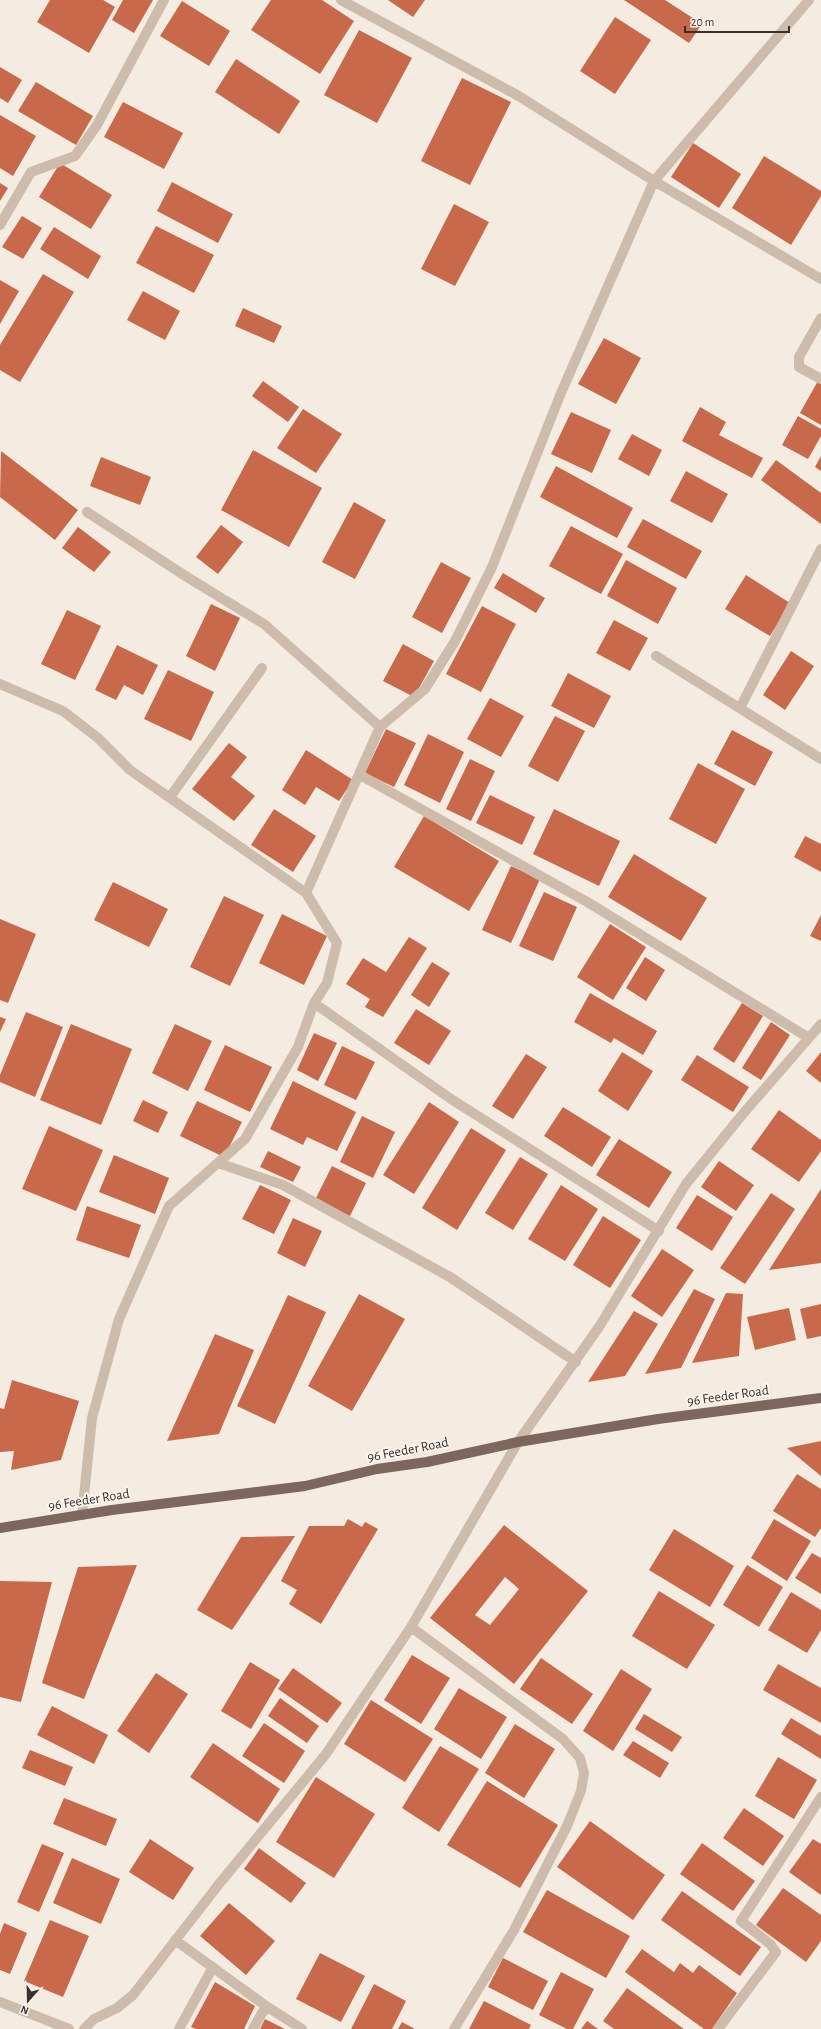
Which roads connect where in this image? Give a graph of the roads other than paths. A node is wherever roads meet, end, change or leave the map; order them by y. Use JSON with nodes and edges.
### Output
{"nodes":[{"id":1,"x":164,"y":0,"type":"edge"},
{"id":2,"x":340,"y":0,"type":"edge"},
{"id":3,"x":810,"y":0,"type":"edge"},
{"id":4,"x":654,"y":181,"type":"junction"},
{"id":5,"x":0,"y":225,"type":"edge"},
{"id":6,"x":821,"y":279,"type":"edge"},
{"id":7,"x":821,"y":318,"type":"edge"},
{"id":8,"x":821,"y":379,"type":"edge"},
{"id":9,"x":87,"y":512,"type":"dead end"},
{"id":10,"x":821,"y":549,"type":"edge"},
{"id":11,"x":656,"y":656,"type":"dead end"},
{"id":12,"x":262,"y":668,"type":"dead end"},
{"id":13,"x":0,"y":684,"type":"edge"},
{"id":14,"x":740,"y":708,"type":"junction"},
{"id":15,"x":380,"y":727,"type":"junction"},
{"id":16,"x":821,"y":759,"type":"edge"},
{"id":17,"x":360,"y":775,"type":"junction"},
{"id":18,"x":170,"y":798,"type":"junction"},
{"id":19,"x":306,"y":893,"type":"junction"},
{"id":20,"x":314,"y":1003,"type":"junction"},
{"id":21,"x":821,"y":1024,"type":"edge"},
{"id":22,"x":809,"y":1038,"type":"junction"},
{"id":23,"x":218,"y":1163,"type":"junction"},
{"id":24,"x":659,"y":1231,"type":"junction"},
{"id":25,"x":576,"y":1362,"type":"junction"},
{"id":26,"x":821,"y":1398,"type":"edge"},
{"id":27,"x":518,"y":1442,"type":"junction"},
{"id":28,"x":82,"y":1515,"type":"junction"},
{"id":29,"x":0,"y":1528,"type":"edge"},
{"id":30,"x":411,"y":1627,"type":"junction"},
{"id":31,"x":821,"y":1796,"type":"edge"},
{"id":32,"x":175,"y":1940,"type":"junction"},
{"id":33,"x":213,"y":1968,"type":"junction"},
{"id":34,"x":0,"y":2002,"type":"edge"},
{"id":35,"x":266,"y":2006,"type":"junction"},
{"id":36,"x":69,"y":2029,"type":"edge"},
{"id":37,"x":84,"y":2029,"type":"edge"},
{"id":38,"x":179,"y":2029,"type":"edge"},
{"id":39,"x":253,"y":2029,"type":"edge"},
{"id":40,"x":302,"y":2029,"type":"edge"},
{"id":41,"x":454,"y":2029,"type":"edge"},
{"id":42,"x":718,"y":2029,"type":"edge"}],
"edges":[{"from":1,"to":5,"type":"street"},
{"from":2,"to":4,"type":"street"},
{"from":3,"to":4,"type":"street"},
{"from":4,"to":6,"type":"street"},
{"from":4,"to":15,"type":"street"},
{"from":7,"to":8,"type":"street"},
{"from":9,"to":15,"type":"street"},
{"from":10,"to":14,"type":"street"},
{"from":11,"to":14,"type":"street"},
{"from":12,"to":18,"type":"street"},
{"from":13,"to":18,"type":"street"},
{"from":14,"to":16,"type":"street"},
{"from":15,"to":17,"type":"street"},
{"from":17,"to":19,"type":"street"},
{"from":17,"to":22,"type":"street"},
{"from":18,"to":19,"type":"street"},
{"from":19,"to":20,"type":"street"},
{"from":20,"to":23,"type":"street"},
{"from":20,"to":24,"type":"street"},
{"from":21,"to":22,"type":"street"},
{"from":22,"to":24,"type":"street"},
{"from":23,"to":25,"type":"street"},
{"from":23,"to":28,"type":"street"},
{"from":24,"to":25,"type":"street"},
{"from":25,"to":27,"type":"street"},
{"from":26,"to":27,"type":"main road","name":"96 Feeder Road"},
{"from":27,"to":28,"type":"main road","name":"96 Feeder Road"},
{"from":27,"to":30,"type":"street"},
{"from":28,"to":29,"type":"main road","name":"96 Feeder Road"},
{"from":30,"to":32,"type":"street"},
{"from":30,"to":41,"type":"street"},
{"from":31,"to":42,"type":"street"},
{"from":32,"to":33,"type":"street"},
{"from":32,"to":37,"type":"street"},
{"from":33,"to":35,"type":"street"},
{"from":33,"to":38,"type":"street"},
{"from":34,"to":36,"type":"street"},
{"from":35,"to":39,"type":"street"},
{"from":35,"to":40,"type":"street"}]}
